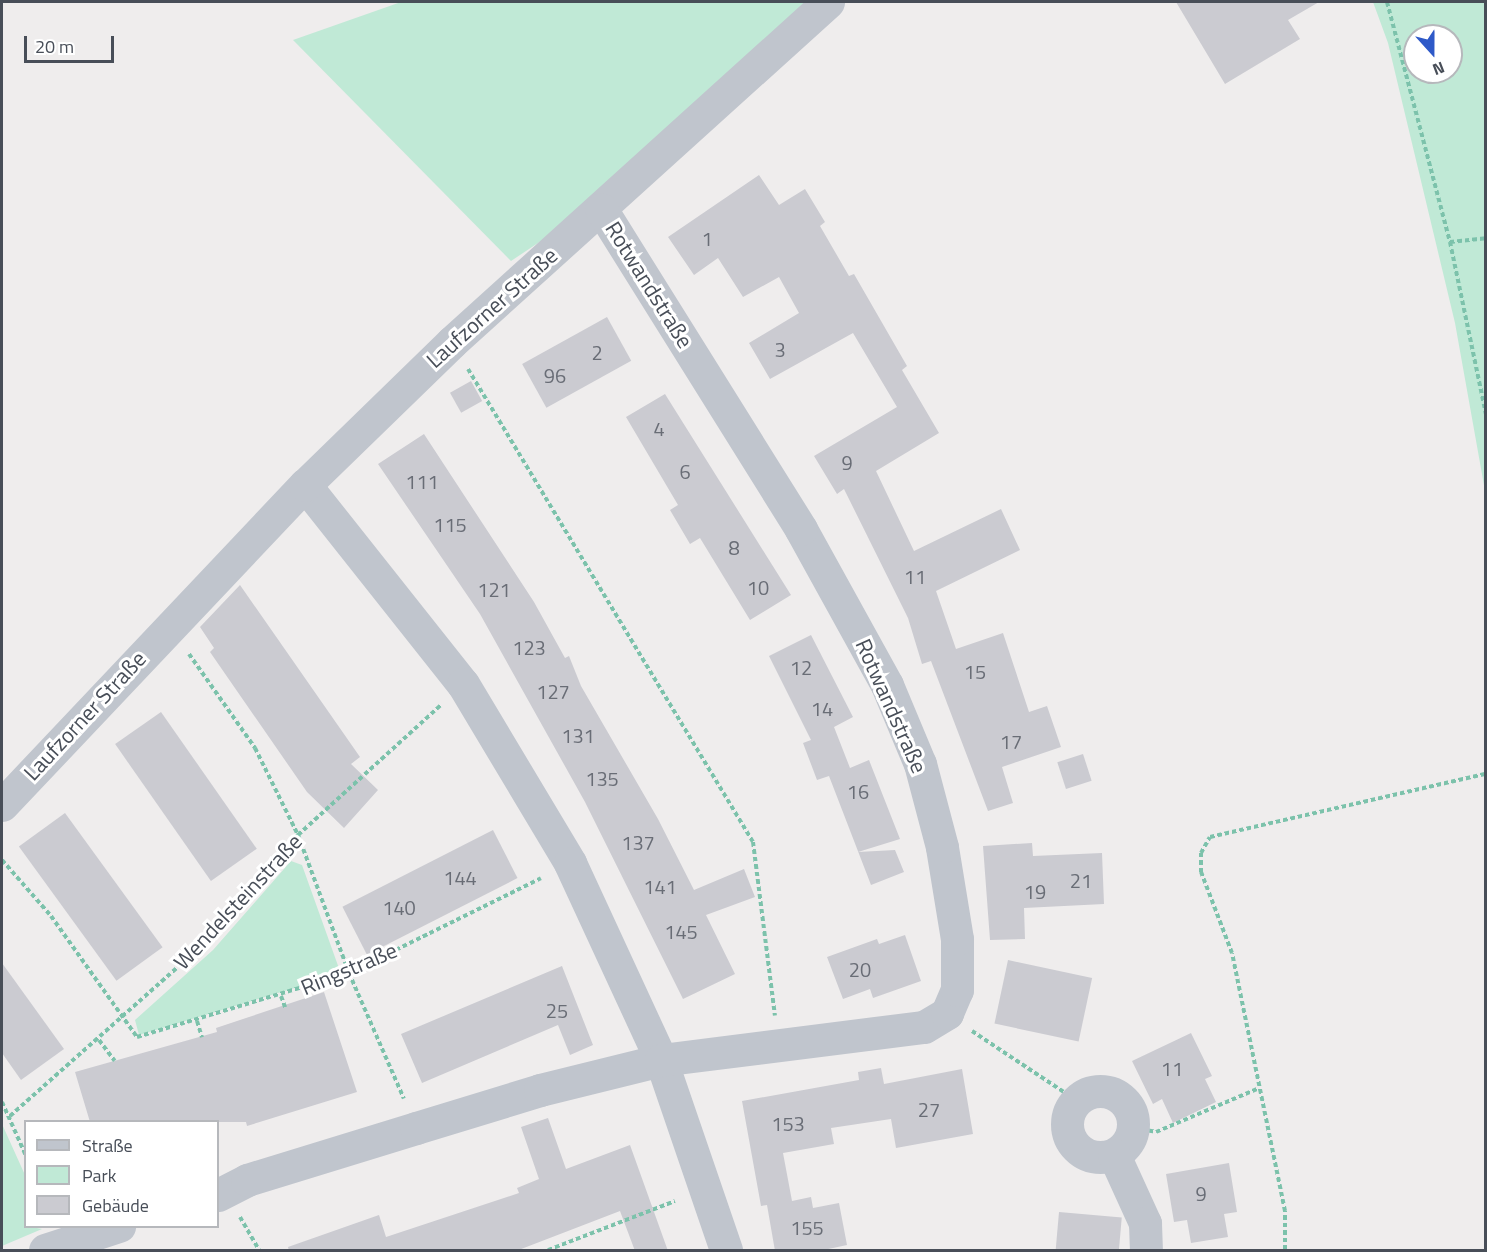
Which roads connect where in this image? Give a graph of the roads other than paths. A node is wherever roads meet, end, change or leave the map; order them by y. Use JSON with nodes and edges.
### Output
{"nodes":[{"id":1,"x":828,"y":2,"type":"edge"},
{"id":2,"x":601,"y":209,"type":"junction"},
{"id":3,"x":306,"y":485,"type":"junction"},
{"id":4,"x":2,"y":805,"type":"edge"},
{"id":5,"x":662,"y":1060,"type":"junction"},
{"id":6,"x":1114,"y":1155,"type":"junction"},
{"id":7,"x":219,"y":1194,"type":"edge"},
{"id":8,"x":116,"y":1228,"type":"edge"},
{"id":9,"x":45,"y":1251,"type":"edge"},
{"id":10,"x":726,"y":1251,"type":"edge"},
{"id":11,"x":1146,"y":1251,"type":"edge"}],
"edges":[{"from":1,"to":2,"type":"street","name":"Laufzorner Straße"},
{"from":2,"to":3,"type":"street","name":"Laufzorner Straße"},
{"from":2,"to":5,"type":"street","name":"Rotwandstraße"},
{"from":3,"to":4,"type":"street","name":"Laufzorner Straße"},
{"from":3,"to":5,"type":"street"},
{"from":5,"to":7,"type":"street"},
{"from":5,"to":10,"type":"street"},
{"from":6,"to":6,"type":"street"},
{"from":6,"to":11,"type":"street"},
{"from":8,"to":9,"type":"street"}]}
